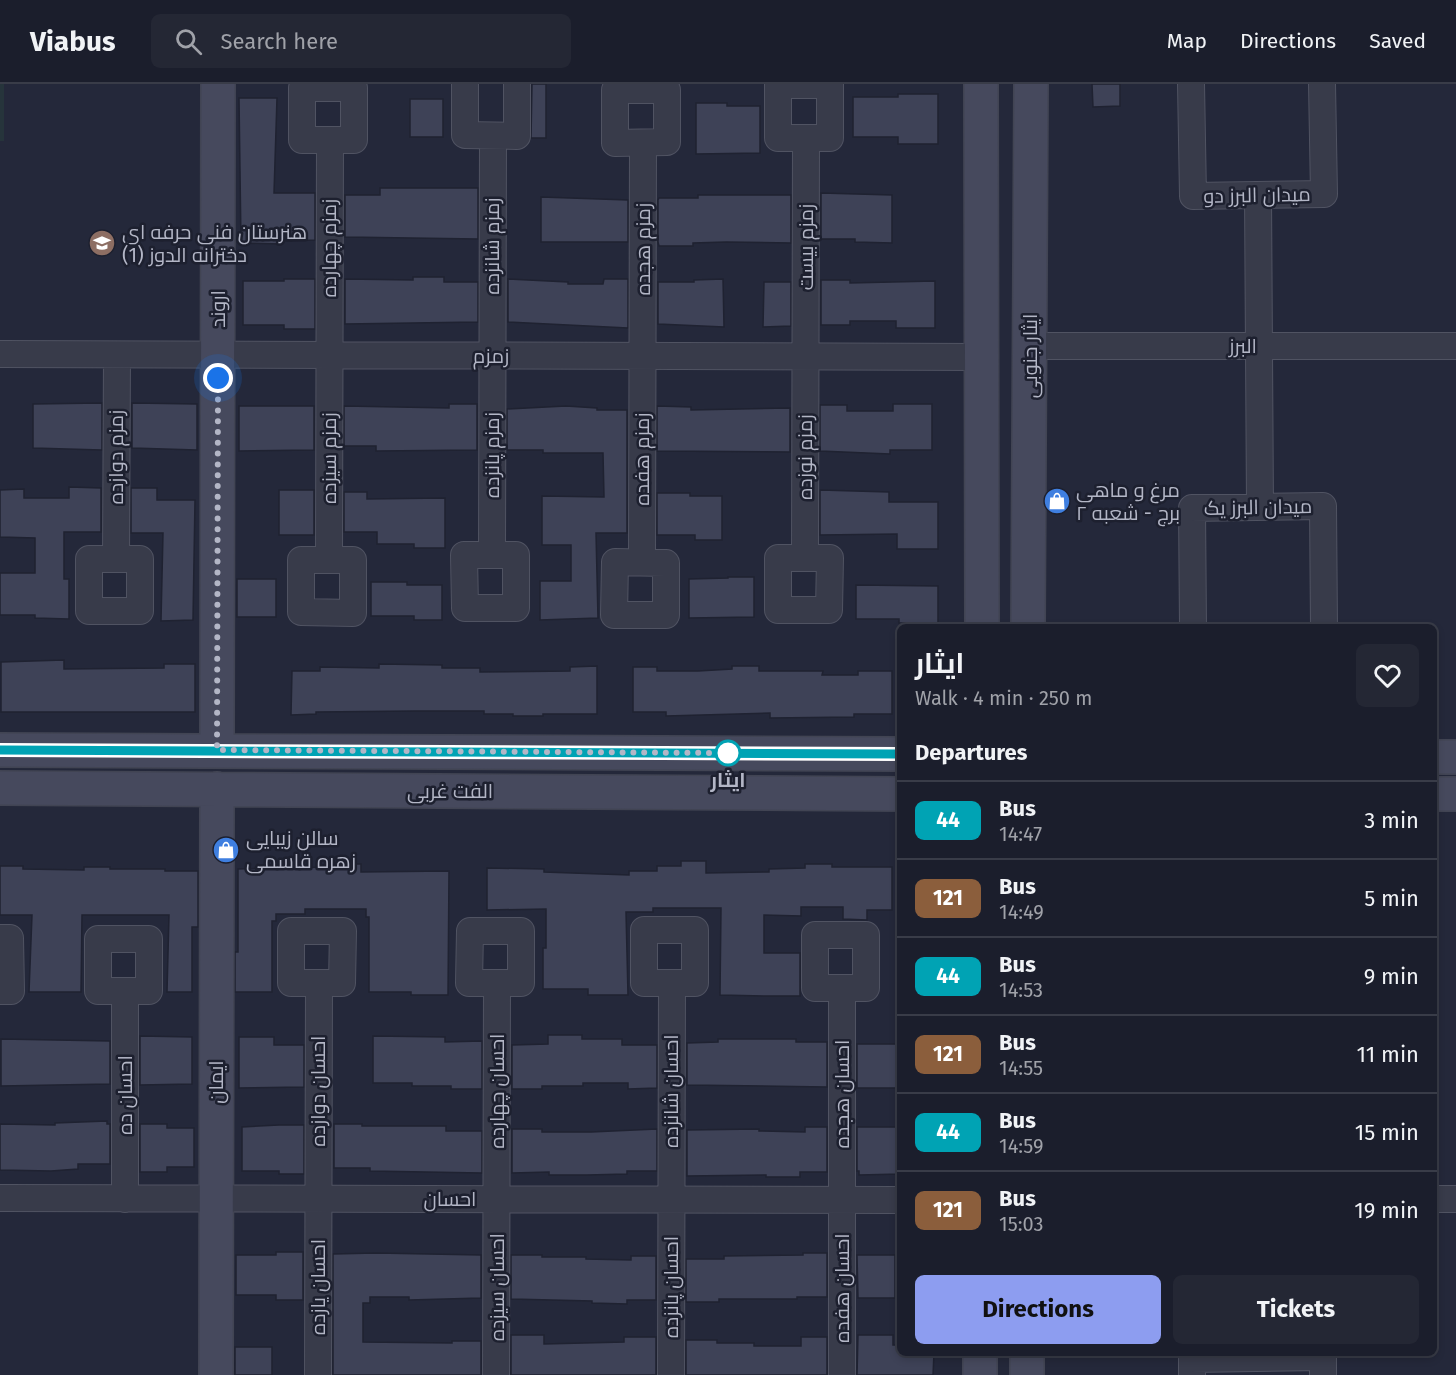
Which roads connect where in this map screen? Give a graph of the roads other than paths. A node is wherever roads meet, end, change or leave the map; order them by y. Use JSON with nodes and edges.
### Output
{"nodes":[{"id":1,"x":218,"y":84,"type":"edge"},
{"id":2,"x":465,"y":84,"type":"edge"},
{"id":3,"x":517,"y":84,"type":"edge"},
{"id":4,"x":981,"y":84,"type":"edge"},
{"id":5,"x":1031,"y":84,"type":"edge"},
{"id":6,"x":1191,"y":84,"type":"edge"},
{"id":7,"x":1322,"y":84,"type":"edge"},
{"id":8,"x":493,"y":136,"type":"junction"},
{"id":9,"x":806,"y":138,"type":"dead end"},
{"id":10,"x":330,"y":140,"type":"dead end"},
{"id":11,"x":643,"y":143,"type":"dead end"},
{"id":12,"x":1258,"y":195,"type":"junction"},
{"id":13,"x":1030,"y":346,"type":"junction"},
{"id":14,"x":1259,"y":346,"type":"junction"},
{"id":15,"x":1456,"y":346,"type":"edge"},
{"id":16,"x":0,"y":354,"type":"edge"},
{"id":17,"x":117,"y":355,"type":"junction"},
{"id":18,"x":218,"y":355,"type":"junction"},
{"id":19,"x":329,"y":356,"type":"junction"},
{"id":20,"x":492,"y":356,"type":"junction"},
{"id":21,"x":642,"y":356,"type":"junction"},
{"id":22,"x":806,"y":357,"type":"junction"},
{"id":23,"x":981,"y":357,"type":"junction"},
{"id":24,"x":1260,"y":507,"type":"junction"},
{"id":25,"x":492,"y":555,"type":"dead end"},
{"id":26,"x":805,"y":558,"type":"dead end"},
{"id":27,"x":116,"y":559,"type":"dead end"},
{"id":28,"x":328,"y":560,"type":"dead end"},
{"id":29,"x":642,"y":562,"type":"dead end"},
{"id":30,"x":982,"y":624,"type":"edge"},
{"id":31,"x":1028,"y":624,"type":"edge"},
{"id":32,"x":1193,"y":624,"type":"edge"},
{"id":33,"x":1324,"y":624,"type":"edge"},
{"id":34,"x":0,"y":750,"type":"edge"},
{"id":35,"x":217,"y":750,"type":"junction"},
{"id":36,"x":897,"y":754,"type":"edge"},
{"id":37,"x":1437,"y":757,"type":"edge"},
{"id":38,"x":1456,"y":757,"type":"edge"},
{"id":39,"x":0,"y":788,"type":"edge"},
{"id":40,"x":217,"y":789,"type":"junction"},
{"id":41,"x":897,"y":794,"type":"edge"},
{"id":42,"x":1437,"y":794,"type":"edge"},
{"id":43,"x":1456,"y":794,"type":"edge"},
{"id":44,"x":0,"y":938,"type":"edge"},
{"id":45,"x":318,"y":983,"type":"dead end"},
{"id":46,"x":497,"y":983,"type":"dead end"},
{"id":47,"x":672,"y":983,"type":"dead end"},
{"id":48,"x":842,"y":988,"type":"dead end"},
{"id":49,"x":0,"y":991,"type":"edge"},
{"id":50,"x":125,"y":991,"type":"dead end"},
{"id":51,"x":0,"y":1198,"type":"edge"},
{"id":52,"x":125,"y":1199,"type":"junction"},
{"id":53,"x":216,"y":1199,"type":"junction"},
{"id":54,"x":318,"y":1199,"type":"junction"},
{"id":55,"x":1437,"y":1199,"type":"edge"},
{"id":56,"x":1456,"y":1199,"type":"edge"},
{"id":57,"x":497,"y":1200,"type":"junction"},
{"id":58,"x":671,"y":1200,"type":"junction"},
{"id":59,"x":842,"y":1200,"type":"junction"},
{"id":60,"x":897,"y":1200,"type":"edge"},
{"id":61,"x":980,"y":1356,"type":"edge"},
{"id":62,"x":1027,"y":1356,"type":"edge"},
{"id":63,"x":1260,"y":1356,"type":"edge"},
{"id":64,"x":216,"y":1375,"type":"edge"},
{"id":65,"x":318,"y":1375,"type":"edge"},
{"id":66,"x":496,"y":1375,"type":"edge"},
{"id":67,"x":671,"y":1375,"type":"edge"},
{"id":68,"x":842,"y":1375,"type":"edge"},
{"id":69,"x":980,"y":1375,"type":"edge"},
{"id":70,"x":1026,"y":1375,"type":"edge"},
{"id":71,"x":1192,"y":1375,"type":"edge"},
{"id":72,"x":1323,"y":1375,"type":"edge"}],
"edges":[{"from":1,"to":18,"type":"main road","name":"اروند"},
{"from":2,"to":8,"type":"street"},
{"from":3,"to":8,"type":"street"},
{"from":4,"to":23,"type":"main road"},
{"from":5,"to":13,"type":"main road","name":"ایثار جنوبی"},
{"from":6,"to":12,"type":"street","name":"میدان البرز دو"},
{"from":7,"to":12,"type":"street","name":"میدان البرز دو"},
{"from":8,"to":20,"type":"street","name":"زمزم شانزده"},
{"from":9,"to":22,"type":"street","name":"زمزم بیست"},
{"from":10,"to":19,"type":"street","name":"زمزم چهارده"},
{"from":11,"to":21,"type":"street","name":"زمزم هجده"},
{"from":12,"to":14,"type":"street"},
{"from":13,"to":14,"type":"street","name":"البرز"},
{"from":13,"to":31,"type":"main road","name":"ایثار جنوبی"},
{"from":14,"to":15,"type":"street","name":"البرز"},
{"from":14,"to":24,"type":"street"},
{"from":16,"to":17,"type":"street","name":"زمزم"},
{"from":17,"to":18,"type":"street","name":"زمزم"},
{"from":17,"to":27,"type":"street","name":"زمزم دوازده"},
{"from":18,"to":19,"type":"street","name":"زمزم"},
{"from":18,"to":35,"type":"main road","name":"اروند"},
{"from":19,"to":20,"type":"street","name":"زمزم"},
{"from":19,"to":28,"type":"street","name":"زمزم سیزده"},
{"from":20,"to":21,"type":"street","name":"زمزم"},
{"from":20,"to":25,"type":"street","name":"زمزم پانزده"},
{"from":21,"to":22,"type":"street","name":"زمزم"},
{"from":21,"to":29,"type":"street","name":"زمزم هفده"},
{"from":22,"to":23,"type":"street","name":"زمزم"},
{"from":22,"to":26,"type":"street","name":"زمزم نوزده"},
{"from":23,"to":30,"type":"main road"},
{"from":24,"to":32,"type":"street","name":"میدان البرز یک"},
{"from":24,"to":33,"type":"street","name":"میدان البرز یک"},
{"from":34,"to":35,"type":"main road","name":"الفت غربی"},
{"from":35,"to":36,"type":"main road","name":"الفت غربی"},
{"from":37,"to":38,"type":"main road"},
{"from":39,"to":40,"type":"main road","name":"الفت غربی"},
{"from":40,"to":41,"type":"main road","name":"الفت غربی"},
{"from":40,"to":53,"type":"main road","name":"ایمان"},
{"from":42,"to":43,"type":"main road"},
{"from":44,"to":49,"type":"street"},
{"from":45,"to":54,"type":"street","name":"احسان دوازده"},
{"from":46,"to":57,"type":"street","name":"احسان چهارده"},
{"from":47,"to":58,"type":"street","name":"احسان شانزده"},
{"from":48,"to":59,"type":"street","name":"احسان هجده"},
{"from":50,"to":52,"type":"street","name":"احسان ده"},
{"from":51,"to":52,"type":"street","name":"احسان"},
{"from":52,"to":53,"type":"street","name":"احسان"},
{"from":53,"to":54,"type":"street","name":"احسان"},
{"from":53,"to":64,"type":"main road","name":"ایمان"},
{"from":54,"to":57,"type":"street","name":"احسان"},
{"from":54,"to":65,"type":"street","name":"احسان یازده"},
{"from":55,"to":56,"type":"street"},
{"from":57,"to":58,"type":"street","name":"احسان"},
{"from":57,"to":66,"type":"street","name":"احسان سیزده"},
{"from":58,"to":59,"type":"street","name":"احسان"},
{"from":58,"to":67,"type":"street","name":"احسان پانزده"},
{"from":59,"to":60,"type":"street","name":"احسان"},
{"from":59,"to":68,"type":"street","name":"احسان هفده"},
{"from":61,"to":69,"type":"main road"},
{"from":62,"to":70,"type":"main road"},
{"from":63,"to":71,"type":"street"},
{"from":63,"to":72,"type":"street"}]}
